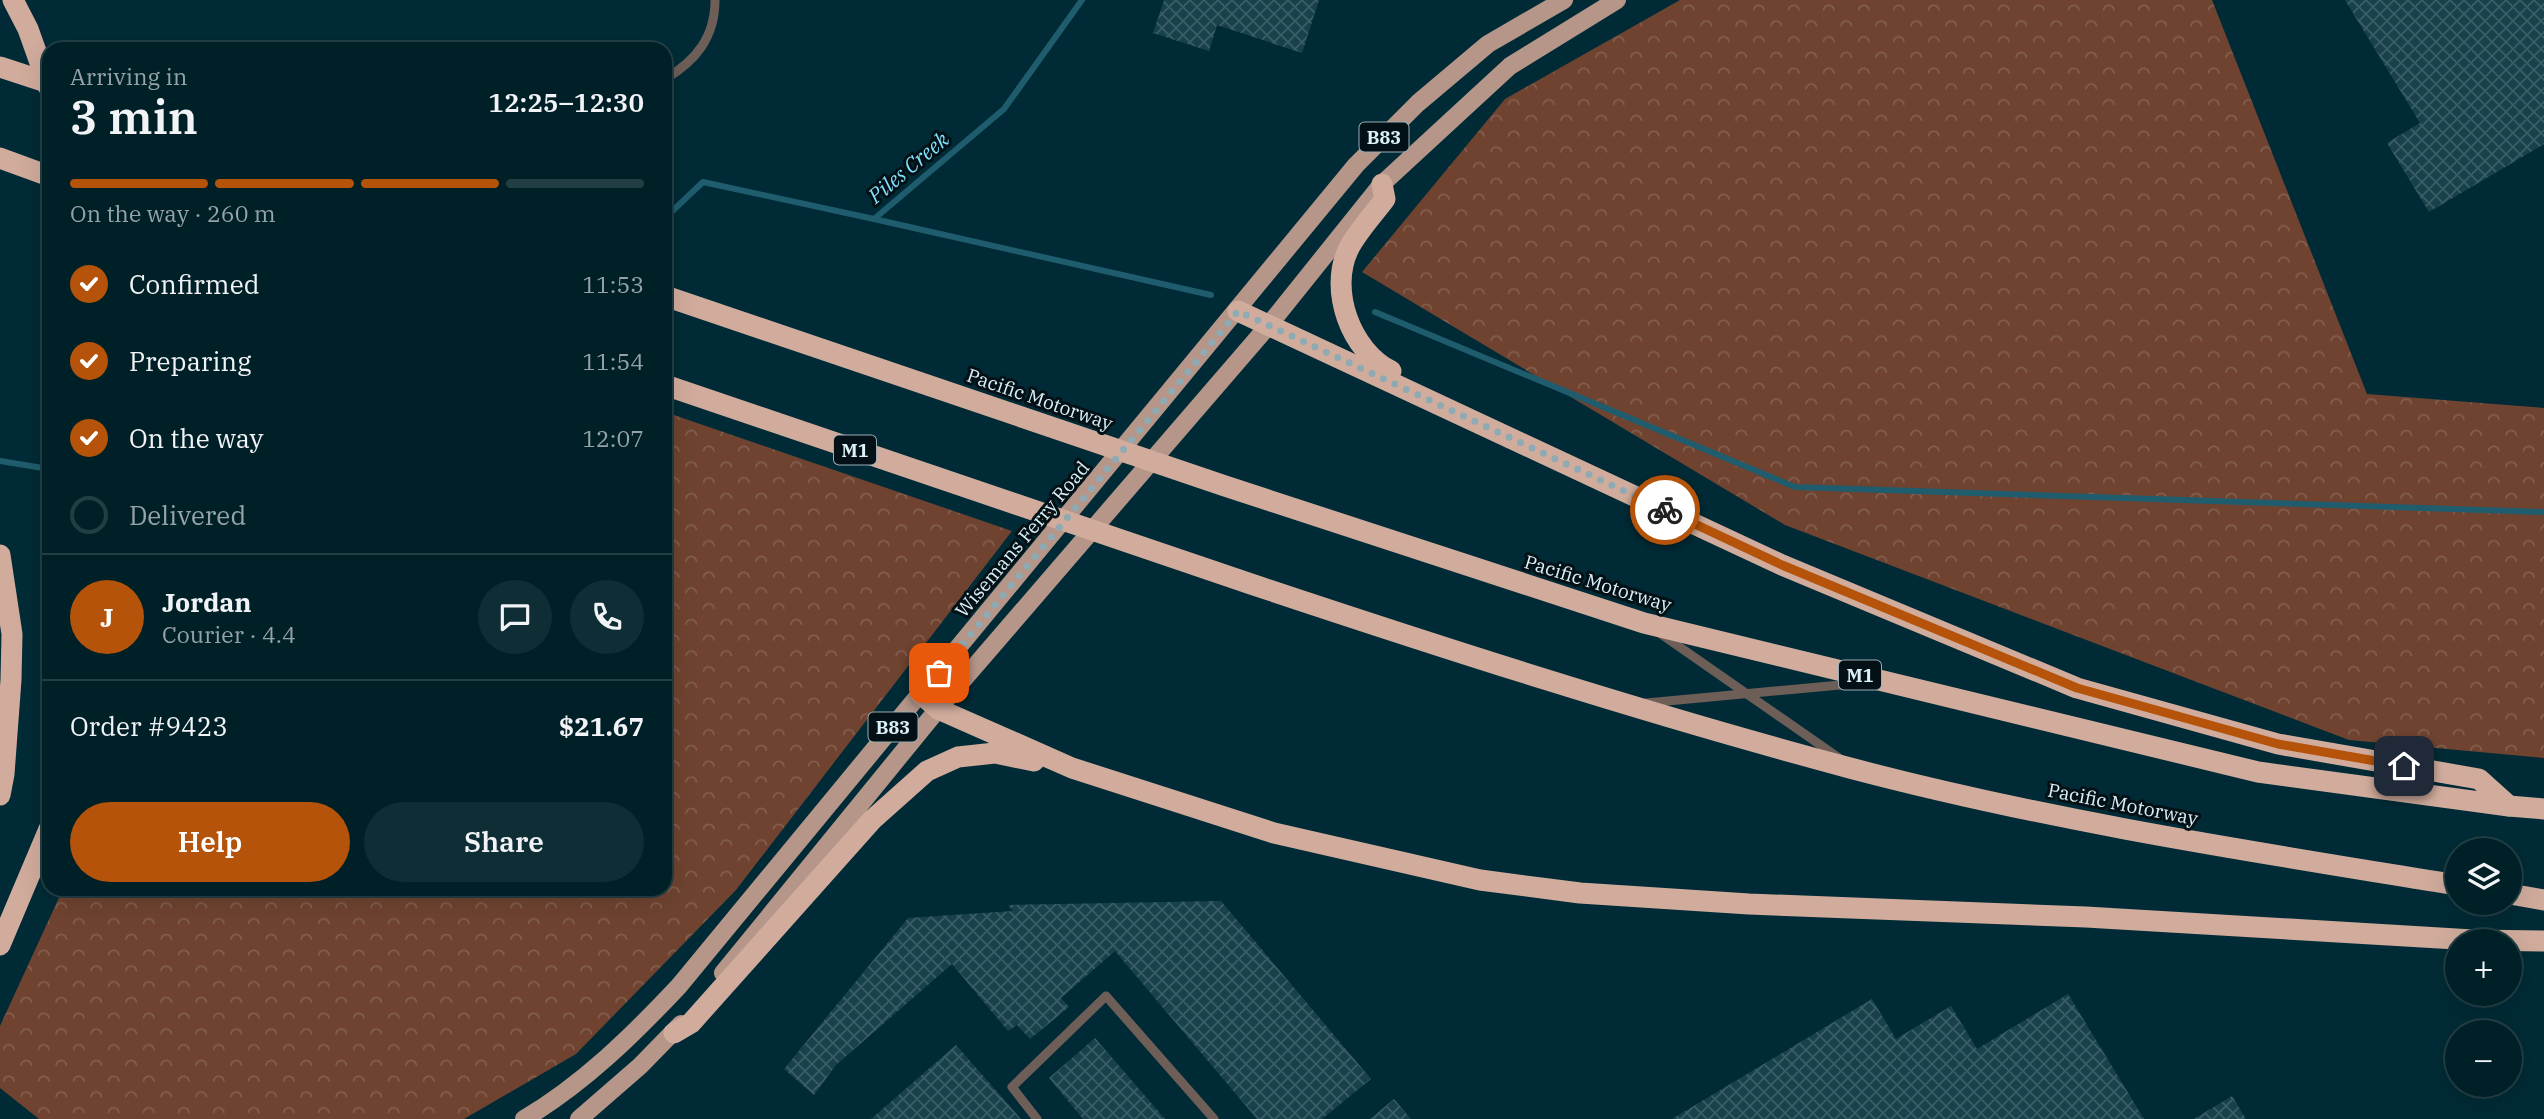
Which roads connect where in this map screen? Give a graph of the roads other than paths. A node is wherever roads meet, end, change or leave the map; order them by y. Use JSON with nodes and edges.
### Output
{"nodes":[{"id":1,"x":13,"y":0,"type":"edge"},
{"id":2,"x":715,"y":0,"type":"edge"},
{"id":3,"x":1563,"y":0,"type":"edge"},
{"id":4,"x":1617,"y":0,"type":"edge"},
{"id":5,"x":0,"y":67,"type":"edge"},
{"id":6,"x":42,"y":67,"type":"edge"},
{"id":7,"x":672,"y":75,"type":"edge"},
{"id":8,"x":42,"y":83,"type":"edge"},
{"id":9,"x":0,"y":158,"type":"edge"},
{"id":10,"x":42,"y":173,"type":"edge"},
{"id":11,"x":1382,"y":184,"type":"junction"},
{"id":12,"x":672,"y":298,"type":"edge"},
{"id":13,"x":1238,"y":311,"type":"junction"},
{"id":14,"x":1268,"y":326,"type":"junction"},
{"id":15,"x":672,"y":388,"type":"edge"},
{"id":16,"x":1449,"y":408,"type":"junction"},
{"id":17,"x":0,"y":555,"type":"edge"},
{"id":18,"x":1644,"y":623,"type":"junction"},
{"id":19,"x":1885,"y":681,"type":"junction"},
{"id":20,"x":921,"y":694,"type":"junction"},
{"id":21,"x":1748,"y":694,"type":"junction"},
{"id":22,"x":1625,"y":705,"type":"junction"},
{"id":23,"x":938,"y":709,"type":"junction"},
{"id":24,"x":1072,"y":768,"type":"junction"},
{"id":25,"x":1855,"y":769,"type":"junction"},
{"id":26,"x":0,"y":795,"type":"edge"},
{"id":27,"x":2509,"y":806,"type":"junction"},
{"id":28,"x":2544,"y":809,"type":"edge"},
{"id":29,"x":42,"y":846,"type":"edge"},
{"id":30,"x":2445,"y":884,"type":"edge"},
{"id":31,"x":2522,"y":896,"type":"edge"},
{"id":32,"x":2544,"y":900,"type":"edge"},
{"id":33,"x":2544,"y":941,"type":"edge"},
{"id":34,"x":0,"y":945,"type":"edge"},
{"id":35,"x":674,"y":1033,"type":"junction"},
{"id":36,"x":524,"y":1119,"type":"edge"},
{"id":37,"x":579,"y":1119,"type":"edge"},
{"id":38,"x":1037,"y":1119,"type":"edge"},
{"id":39,"x":1214,"y":1119,"type":"edge"}],
"edges":[{"from":1,"to":6,"type":"highway"},
{"from":2,"to":7,"type":"lane"},
{"from":3,"to":13,"type":"main road","name":"Wisemans Ferry Road","number":"B83"},
{"from":4,"to":11,"type":"main road","number":"B83"},
{"from":5,"to":8,"type":"highway"},
{"from":9,"to":10,"type":"highway"},
{"from":11,"to":14,"type":"main road","number":"B83"},
{"from":11,"to":16,"type":"highway"},
{"from":12,"to":18,"type":"highway","name":"Pacific Motorway","number":"M1"},
{"from":13,"to":14,"type":"highway"},
{"from":13,"to":20,"type":"main road","name":"Wisemans Ferry Road","number":"B83"},
{"from":14,"to":16,"type":"highway"},
{"from":14,"to":23,"type":"main road","number":"B83"},
{"from":15,"to":22,"type":"highway","name":"Pacific Motorway","number":"M1"},
{"from":16,"to":27,"type":"highway"},
{"from":17,"to":26,"type":"highway"},
{"from":18,"to":19,"type":"highway","name":"Pacific Motorway","number":"M1"},
{"from":18,"to":21,"type":"lane"},
{"from":19,"to":21,"type":"lane"},
{"from":19,"to":27,"type":"highway","name":"Pacific Motorway","number":"M1"},
{"from":20,"to":23,"type":"highway"},
{"from":20,"to":36,"type":"main road","name":"Wisemans Ferry Road","number":"B83"},
{"from":21,"to":22,"type":"lane"},
{"from":21,"to":25,"type":"lane"},
{"from":22,"to":25,"type":"highway","name":"Pacific Motorway","number":"M1"},
{"from":23,"to":24,"type":"highway"},
{"from":23,"to":35,"type":"main road","number":"B83"},
{"from":24,"to":33,"type":"highway"},
{"from":24,"to":35,"type":"highway"},
{"from":25,"to":30,"type":"highway","name":"Pacific Motorway","number":"M1"},
{"from":27,"to":28,"type":"highway","name":"Pacific Motorway","number":"M1"},
{"from":29,"to":34,"type":"highway"},
{"from":31,"to":32,"type":"highway"},
{"from":35,"to":37,"type":"main road","number":"B83"},
{"from":38,"to":39,"type":"lane"}]}
